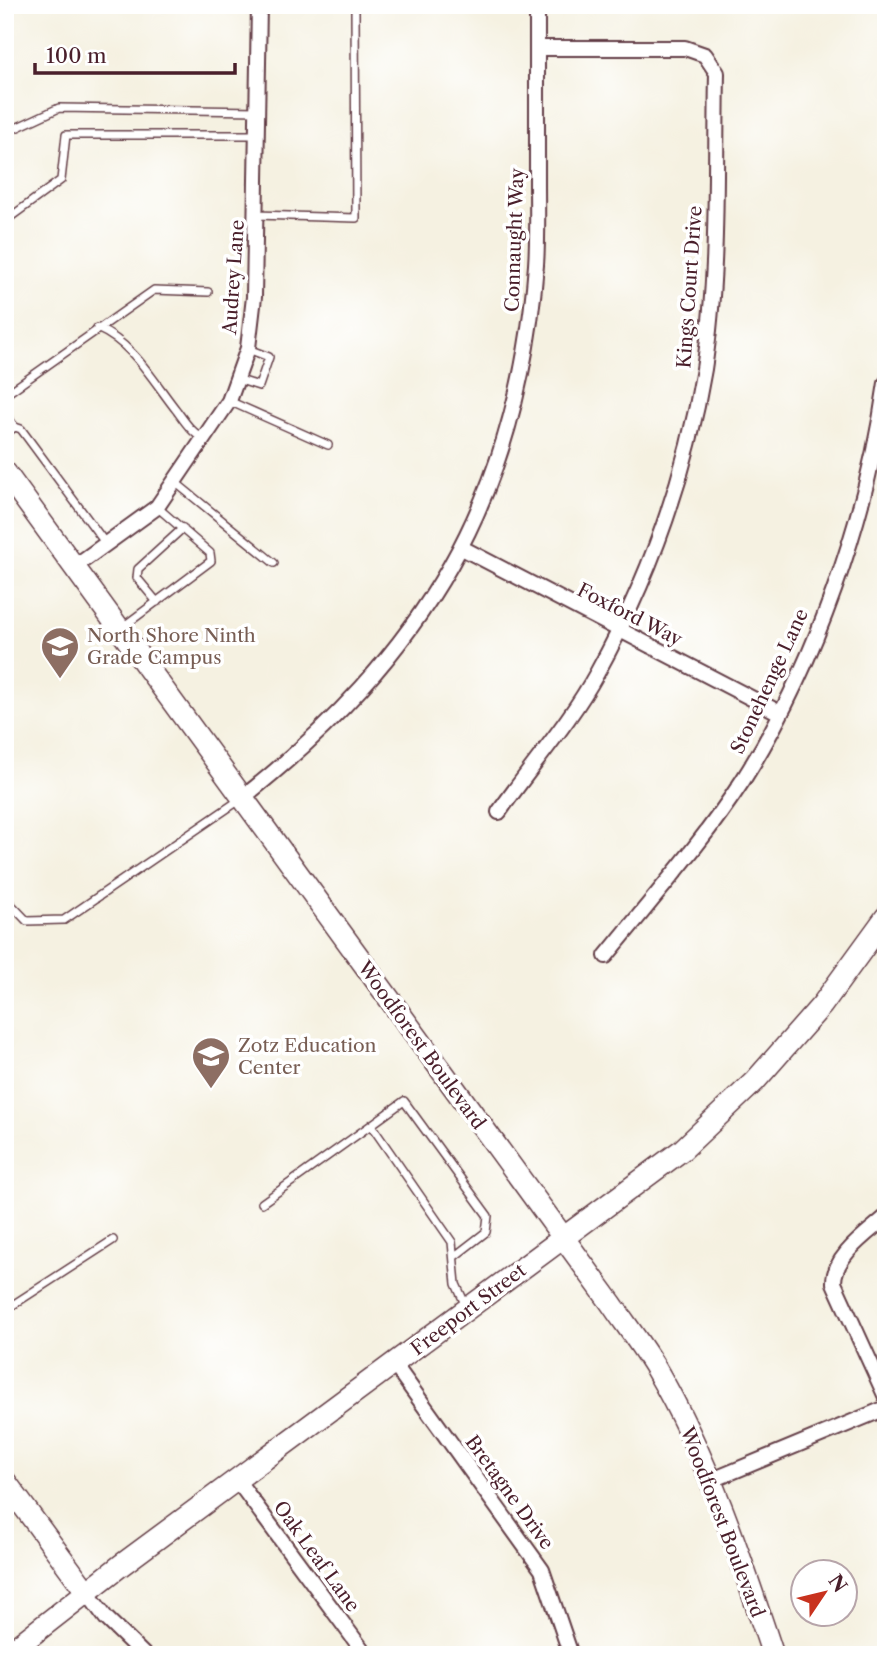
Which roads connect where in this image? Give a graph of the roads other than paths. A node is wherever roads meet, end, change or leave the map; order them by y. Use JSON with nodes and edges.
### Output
{"nodes":[{"id":1,"x":259,"y":5,"type":"edge"},
{"id":2,"x":537,"y":5,"type":"edge"},
{"id":3,"x":355,"y":7,"type":"dead end"},
{"id":4,"x":537,"y":48,"type":"junction"},
{"id":5,"x":259,"y":111,"type":"junction"},
{"id":6,"x":5,"y":134,"type":"edge"},
{"id":7,"x":258,"y":135,"type":"junction"},
{"id":8,"x":256,"y":215,"type":"junction"},
{"id":9,"x":5,"y":221,"type":"edge"},
{"id":10,"x":208,"y":292,"type":"dead end"},
{"id":11,"x":97,"y":328,"type":"junction"},
{"id":12,"x":247,"y":348,"type":"junction"},
{"id":13,"x":237,"y":379,"type":"junction"},
{"id":14,"x":886,"y":383,"type":"edge"},
{"id":15,"x":5,"y":395,"type":"edge"},
{"id":16,"x":229,"y":401,"type":"junction"},
{"id":17,"x":5,"y":414,"type":"edge"},
{"id":18,"x":15,"y":427,"type":"junction"},
{"id":19,"x":5,"y":434,"type":"edge"},
{"id":20,"x":204,"y":440,"type":"junction"},
{"id":21,"x":328,"y":445,"type":"dead end"},
{"id":22,"x":5,"y":472,"type":"edge"},
{"id":23,"x":175,"y":482,"type":"junction"},
{"id":24,"x":157,"y":507,"type":"junction"},
{"id":25,"x":183,"y":528,"type":"junction"},
{"id":26,"x":106,"y":544,"type":"junction"},
{"id":27,"x":462,"y":548,"type":"junction"},
{"id":28,"x":274,"y":563,"type":"dead end"},
{"id":29,"x":74,"y":567,"type":"junction"},
{"id":30,"x":157,"y":602,"type":"junction"},
{"id":31,"x":120,"y":629,"type":"junction"},
{"id":32,"x":620,"y":630,"type":"junction"},
{"id":33,"x":780,"y":713,"type":"junction"},
{"id":34,"x":241,"y":799,"type":"junction"},
{"id":35,"x":499,"y":812,"type":"dead end"},
{"id":36,"x":5,"y":898,"type":"edge"},
{"id":37,"x":886,"y":917,"type":"edge"},
{"id":38,"x":606,"y":956,"type":"dead end"},
{"id":39,"x":371,"y":1125,"type":"junction"},
{"id":40,"x":262,"y":1203,"type":"dead end"},
{"id":41,"x":886,"y":1217,"type":"edge"},
{"id":42,"x":564,"y":1238,"type":"junction"},
{"id":43,"x":113,"y":1240,"type":"dead end"},
{"id":44,"x":455,"y":1256,"type":"junction"},
{"id":45,"x":5,"y":1310,"type":"edge"},
{"id":46,"x":468,"y":1310,"type":"junction"},
{"id":47,"x":394,"y":1364,"type":"junction"},
{"id":48,"x":886,"y":1397,"type":"edge"},
{"id":49,"x":886,"y":1408,"type":"edge"},
{"id":50,"x":237,"y":1480,"type":"junction"},
{"id":51,"x":710,"y":1480,"type":"junction"},
{"id":52,"x":5,"y":1481,"type":"edge"},
{"id":53,"x":86,"y":1591,"type":"junction"},
{"id":54,"x":11,"y":1650,"type":"edge"},
{"id":55,"x":144,"y":1655,"type":"edge"},
{"id":56,"x":366,"y":1655,"type":"edge"},
{"id":57,"x":571,"y":1655,"type":"edge"},
{"id":58,"x":773,"y":1655,"type":"edge"}],
"edges":[{"from":1,"to":5,"type":"street","name":"Audrey Lane"},
{"from":2,"to":4,"type":"street","name":"Connaught Way"},
{"from":3,"to":8,"type":"lane"},
{"from":4,"to":27,"type":"street","name":"Connaught Way"},
{"from":4,"to":32,"type":"street","name":"Kings Court Drive"},
{"from":5,"to":6,"type":"lane"},
{"from":5,"to":7,"type":"street","name":"Audrey Lane"},
{"from":7,"to":8,"type":"street","name":"Audrey Lane"},
{"from":7,"to":9,"type":"lane"},
{"from":8,"to":12,"type":"street","name":"Audrey Lane"},
{"from":10,"to":11,"type":"lane"},
{"from":11,"to":15,"type":"lane"},
{"from":11,"to":20,"type":"lane"},
{"from":12,"to":13,"type":"street","name":"Audrey Lane"},
{"from":12,"to":13,"type":"lane"},
{"from":13,"to":16,"type":"street","name":"Audrey Lane"},
{"from":14,"to":33,"type":"street","name":"Stonehenge Lane"},
{"from":16,"to":20,"type":"street","name":"Audrey Lane"},
{"from":16,"to":21,"type":"lane"},
{"from":17,"to":18,"type":"lane"},
{"from":18,"to":19,"type":"lane"},
{"from":18,"to":26,"type":"lane"},
{"from":20,"to":23,"type":"street","name":"Audrey Lane"},
{"from":22,"to":29,"type":"main road","name":"Woodforest Boulevard"},
{"from":23,"to":24,"type":"street","name":"Audrey Lane"},
{"from":23,"to":28,"type":"lane"},
{"from":24,"to":25,"type":"lane"},
{"from":24,"to":26,"type":"street","name":"Audrey Lane"},
{"from":25,"to":30,"type":"lane"},
{"from":25,"to":30,"type":"lane"},
{"from":26,"to":29,"type":"street","name":"Audrey Lane"},
{"from":27,"to":32,"type":"street","name":"Foxford Way"},
{"from":27,"to":34,"type":"street","name":"Connaught Way"},
{"from":29,"to":31,"type":"main road","name":"Woodforest Boulevard"},
{"from":30,"to":31,"type":"lane"},
{"from":31,"to":34,"type":"main road","name":"Woodforest Boulevard"},
{"from":32,"to":33,"type":"street","name":"Foxford Way"},
{"from":32,"to":35,"type":"street","name":"Kings Court Drive"},
{"from":33,"to":38,"type":"street","name":"Stonehenge Lane"},
{"from":34,"to":36,"type":"lane"},
{"from":34,"to":42,"type":"main road","name":"Woodforest Boulevard"},
{"from":37,"to":42,"type":"main road","name":"Freeport Street"},
{"from":39,"to":40,"type":"lane"},
{"from":39,"to":44,"type":"lane"},
{"from":39,"to":44,"type":"lane"},
{"from":41,"to":48,"type":"street"},
{"from":42,"to":46,"type":"main road","name":"Freeport Street"},
{"from":42,"to":51,"type":"main road","name":"Woodforest Boulevard"},
{"from":43,"to":45,"type":"lane"},
{"from":44,"to":46,"type":"lane"},
{"from":46,"to":47,"type":"main road","name":"Freeport Street"},
{"from":47,"to":50,"type":"main road","name":"Freeport Street"},
{"from":47,"to":57,"type":"street","name":"Bretagne Drive"},
{"from":49,"to":51,"type":"street"},
{"from":50,"to":53,"type":"main road","name":"Freeport Street"},
{"from":50,"to":56,"type":"street","name":"Oak Leaf Lane"},
{"from":51,"to":58,"type":"main road","name":"Woodforest Boulevard"},
{"from":52,"to":53,"type":"main road"},
{"from":53,"to":54,"type":"main road","name":"Freeport Street"},
{"from":53,"to":55,"type":"street"}]}
